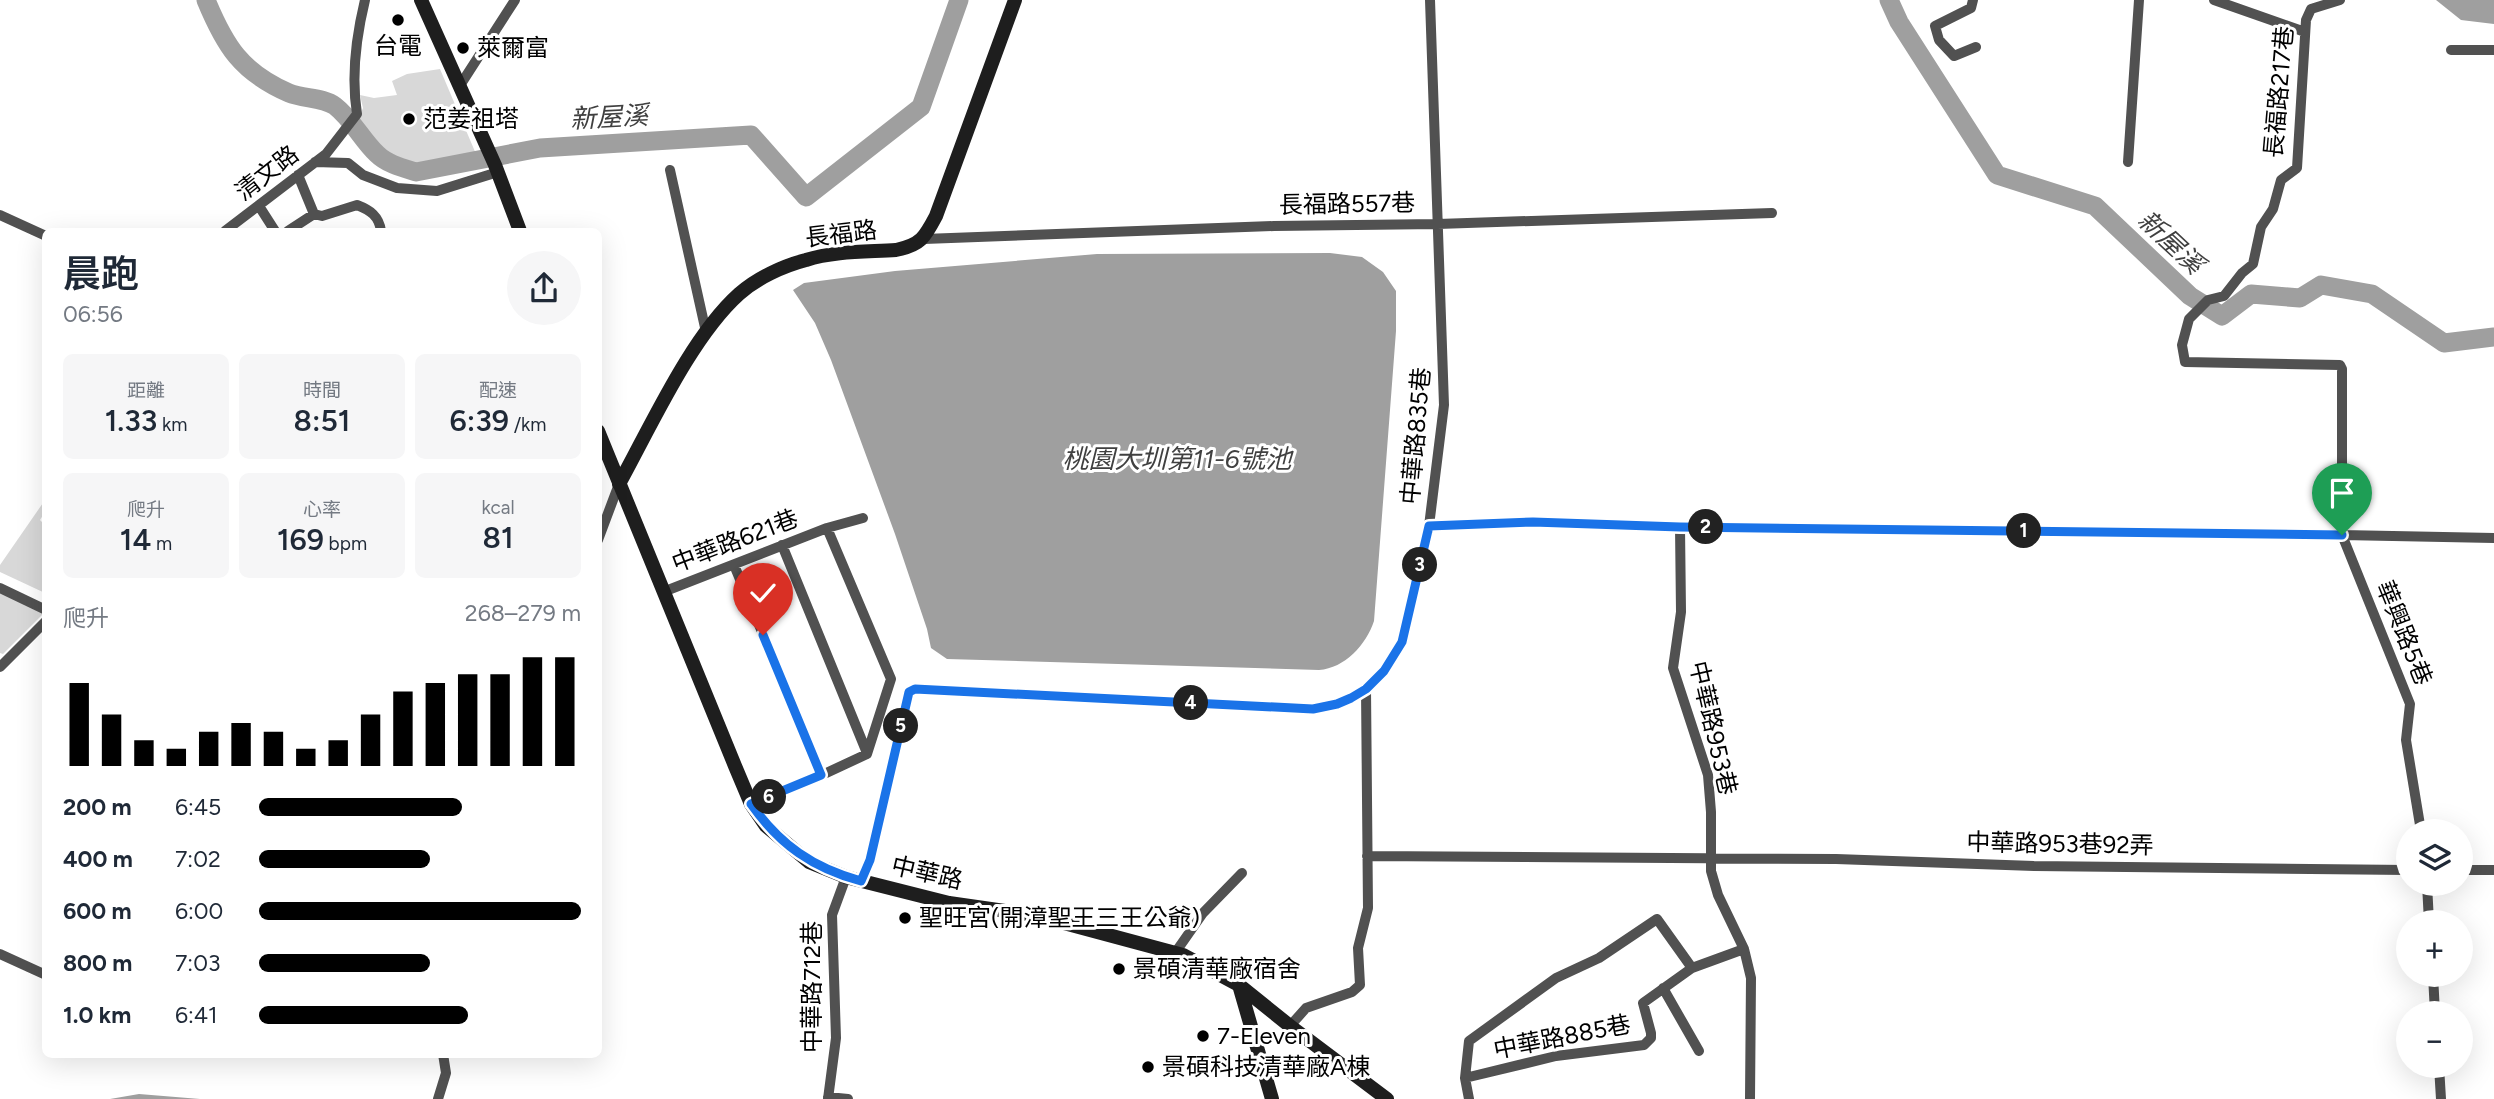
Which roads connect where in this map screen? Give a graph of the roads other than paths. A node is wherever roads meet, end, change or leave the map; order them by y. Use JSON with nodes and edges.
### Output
{"nodes":[{"id":1,"x":365,"y":0,"type":"edge"},
{"id":2,"x":421,"y":0,"type":"edge"},
{"id":3,"x":515,"y":0,"type":"edge"},
{"id":4,"x":1015,"y":0,"type":"edge"},
{"id":5,"x":1430,"y":0,"type":"edge"},
{"id":6,"x":1973,"y":0,"type":"edge"},
{"id":7,"x":2139,"y":0,"type":"edge"},
{"id":8,"x":2214,"y":0,"type":"edge"},
{"id":9,"x":2340,"y":0,"type":"edge"},
{"id":10,"x":2305,"y":32,"type":"junction"},
{"id":11,"x":1976,"y":47,"type":"dead end"},
{"id":12,"x":2451,"y":50,"type":"dead end"},
{"id":13,"x":2494,"y":50,"type":"edge"},
{"id":14,"x":459,"y":87,"type":"junction"},
{"id":15,"x":315,"y":162,"type":"junction"},
{"id":16,"x":2128,"y":162,"type":"dead end"},
{"id":17,"x":497,"y":168,"type":"junction"},
{"id":18,"x":670,"y":170,"type":"dead end"},
{"id":19,"x":298,"y":176,"type":"junction"},
{"id":20,"x":259,"y":206,"type":"junction"},
{"id":21,"x":1772,"y":213,"type":"dead end"},
{"id":22,"x":314,"y":214,"type":"junction"},
{"id":23,"x":0,"y":215,"type":"edge"},
{"id":24,"x":1438,"y":224,"type":"junction"},
{"id":25,"x":229,"y":228,"type":"edge"},
{"id":26,"x":273,"y":228,"type":"edge"},
{"id":27,"x":293,"y":228,"type":"edge"},
{"id":28,"x":380,"y":228,"type":"edge"},
{"id":29,"x":519,"y":228,"type":"edge"},
{"id":30,"x":42,"y":234,"type":"edge"},
{"id":31,"x":924,"y":239,"type":"junction"},
{"id":32,"x":707,"y":333,"type":"junction"},
{"id":33,"x":602,"y":441,"type":"edge"},
{"id":34,"x":619,"y":484,"type":"junction"},
{"id":35,"x":602,"y":516,"type":"edge"},
{"id":36,"x":863,"y":518,"type":"dead end"},
{"id":37,"x":1429,"y":526,"type":"junction"},
{"id":38,"x":1680,"y":527,"type":"junction"},
{"id":39,"x":827,"y":528,"type":"junction"},
{"id":40,"x":2342,"y":535,"type":"junction"},
{"id":41,"x":2494,"y":538,"type":"edge"},
{"id":42,"x":782,"y":545,"type":"junction"},
{"id":43,"x":734,"y":565,"type":"junction"},
{"id":44,"x":0,"y":588,"type":"edge"},
{"id":45,"x":663,"y":592,"type":"junction"},
{"id":46,"x":42,"y":608,"type":"edge"},
{"id":47,"x":42,"y":625,"type":"edge"},
{"id":48,"x":0,"y":667,"type":"edge"},
{"id":49,"x":1366,"y":689,"type":"junction"},
{"id":50,"x":867,"y":754,"type":"junction"},
{"id":51,"x":821,"y":775,"type":"junction"},
{"id":52,"x":751,"y":804,"type":"junction"},
{"id":53,"x":2419,"y":819,"type":"edge"},
{"id":54,"x":1367,"y":856,"type":"junction"},
{"id":55,"x":1711,"y":858,"type":"junction"},
{"id":56,"x":2396,"y":870,"type":"edge"},
{"id":57,"x":2473,"y":870,"type":"edge"},
{"id":58,"x":2494,"y":870,"type":"edge"},
{"id":59,"x":1242,"y":873,"type":"dead end"},
{"id":60,"x":846,"y":877,"type":"junction"},
{"id":61,"x":861,"y":881,"type":"junction"},
{"id":62,"x":1744,"y":949,"type":"junction"},
{"id":63,"x":1175,"y":953,"type":"junction"},
{"id":64,"x":0,"y":954,"type":"edge"},
{"id":65,"x":1692,"y":968,"type":"junction"},
{"id":66,"x":42,"y":973,"type":"edge"},
{"id":67,"x":1239,"y":985,"type":"junction"},
{"id":68,"x":1663,"y":988,"type":"junction"},
{"id":69,"x":1290,"y":1026,"type":"junction"},
{"id":70,"x":1699,"y":1051,"type":"dead end"},
{"id":71,"x":444,"y":1058,"type":"edge"},
{"id":72,"x":1465,"y":1078,"type":"junction"},
{"id":73,"x":2440,"y":1078,"type":"edge"},
{"id":74,"x":828,"y":1098,"type":"edge"},
{"id":75,"x":438,"y":1099,"type":"edge"},
{"id":76,"x":848,"y":1099,"type":"edge"},
{"id":77,"x":1272,"y":1099,"type":"edge"},
{"id":78,"x":1387,"y":1099,"type":"edge"},
{"id":79,"x":1469,"y":1099,"type":"edge"},
{"id":80,"x":1750,"y":1099,"type":"edge"},
{"id":81,"x":2441,"y":1099,"type":"edge"}],
"edges":[{"from":1,"to":15,"type":"street","name":"清文路"},
{"from":2,"to":14,"type":"main road"},
{"from":3,"to":14,"type":"street"},
{"from":4,"to":31,"type":"main road"},
{"from":5,"to":24,"type":"street","name":"中華路835巷"},
{"from":6,"to":11,"type":"street"},
{"from":7,"to":16,"type":"street"},
{"from":8,"to":10,"type":"street"},
{"from":9,"to":10,"type":"street","name":"長福路217巷"},
{"from":10,"to":40,"type":"street","name":"長福路217巷"},
{"from":12,"to":13,"type":"street"},
{"from":14,"to":17,"type":"main road"},
{"from":15,"to":17,"type":"street"},
{"from":15,"to":19,"type":"street","name":"清文路"},
{"from":17,"to":29,"type":"main road"},
{"from":18,"to":32,"type":"street"},
{"from":19,"to":20,"type":"street","name":"清文路"},
{"from":19,"to":22,"type":"street"},
{"from":20,"to":25,"type":"street","name":"清文路"},
{"from":20,"to":26,"type":"street"},
{"from":21,"to":24,"type":"street","name":"長福路557巷"},
{"from":22,"to":27,"type":"street"},
{"from":22,"to":28,"type":"street"},
{"from":23,"to":30,"type":"street"},
{"from":24,"to":31,"type":"street","name":"長福路557巷"},
{"from":24,"to":37,"type":"street","name":"中華路835巷"},
{"from":31,"to":32,"type":"main road","name":"長福路"},
{"from":32,"to":34,"type":"main road","name":"長福路"},
{"from":33,"to":34,"type":"main road","name":"中華路"},
{"from":34,"to":35,"type":"street"},
{"from":34,"to":45,"type":"main road","name":"中華路"},
{"from":36,"to":39,"type":"street","name":"中華路621巷"},
{"from":37,"to":38,"type":"street"},
{"from":37,"to":49,"type":"street","name":"中華路835巷"},
{"from":38,"to":40,"type":"street"},
{"from":38,"to":55,"type":"street","name":"中華路953巷"},
{"from":39,"to":42,"type":"street","name":"中華路621巷"},
{"from":39,"to":50,"type":"street"},
{"from":40,"to":41,"type":"street"},
{"from":40,"to":53,"type":"street","name":"華興路5巷"},
{"from":42,"to":43,"type":"street","name":"中華路621巷"},
{"from":42,"to":50,"type":"street"},
{"from":43,"to":45,"type":"street","name":"中華路621巷"},
{"from":43,"to":51,"type":"street"},
{"from":44,"to":46,"type":"street"},
{"from":45,"to":52,"type":"main road","name":"中華路"},
{"from":47,"to":48,"type":"street"},
{"from":49,"to":54,"type":"street"},
{"from":49,"to":61,"type":"street"},
{"from":50,"to":51,"type":"street"},
{"from":51,"to":52,"type":"street"},
{"from":52,"to":60,"type":"main road","name":"中華路"},
{"from":54,"to":55,"type":"street","name":"中華路953巷92弄"},
{"from":54,"to":69,"type":"street"},
{"from":55,"to":56,"type":"street","name":"中華路953巷92弄"},
{"from":55,"to":62,"type":"street","name":"中華路953巷"},
{"from":57,"to":58,"type":"street"},
{"from":59,"to":63,"type":"street"},
{"from":60,"to":61,"type":"main road","name":"中華路"},
{"from":60,"to":74,"type":"street","name":"中華路712巷"},
{"from":61,"to":63,"type":"main road","name":"中華路"},
{"from":62,"to":65,"type":"street"},
{"from":62,"to":80,"type":"street","name":"中華路953巷"},
{"from":63,"to":67,"type":"main road","name":"中華路"},
{"from":64,"to":66,"type":"street"},
{"from":65,"to":68,"type":"street"},
{"from":65,"to":72,"type":"street"},
{"from":67,"to":69,"type":"main road","name":"中華路"},
{"from":67,"to":77,"type":"main road"},
{"from":68,"to":70,"type":"street"},
{"from":68,"to":72,"type":"street","name":"中華路885巷"},
{"from":69,"to":78,"type":"main road","name":"中華路"},
{"from":71,"to":75,"type":"street"},
{"from":72,"to":79,"type":"street","name":"中華路885巷"},
{"from":73,"to":81,"type":"street"},
{"from":74,"to":76,"type":"street"}]}
